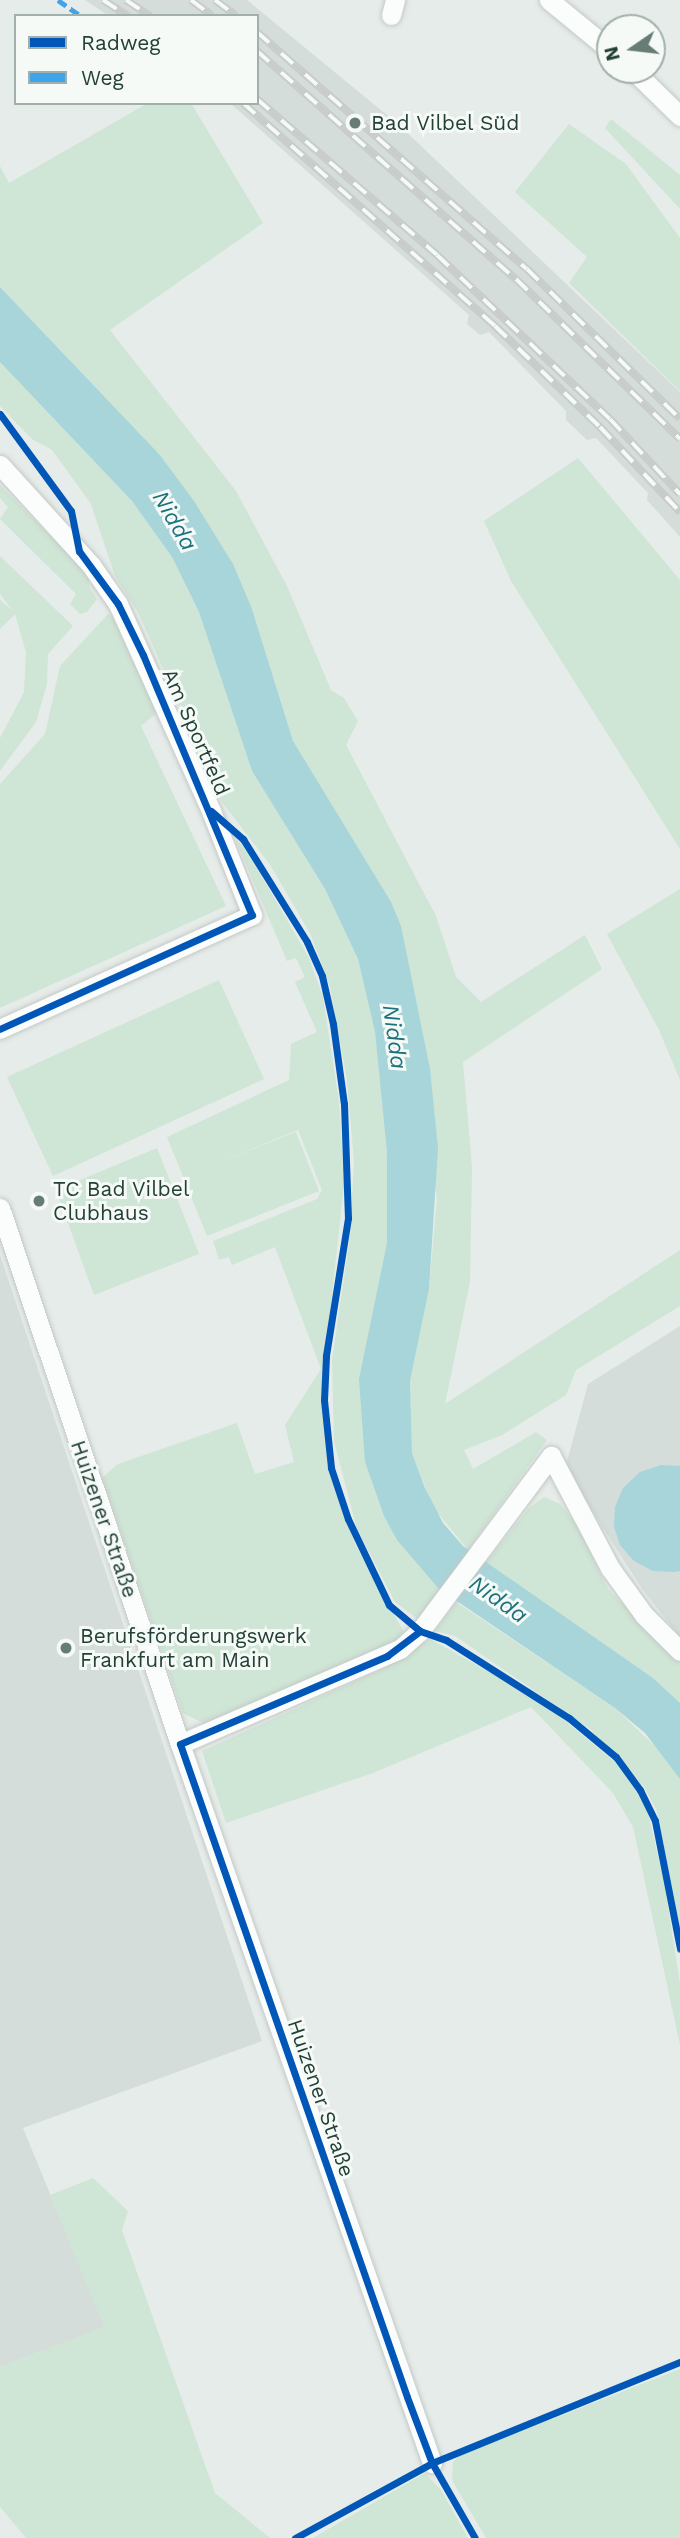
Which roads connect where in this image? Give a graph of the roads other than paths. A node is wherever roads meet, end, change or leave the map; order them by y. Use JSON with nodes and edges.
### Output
{"nodes":[{"id":1,"x":549,"y":0,"type":"edge"},
{"id":2,"x":596,"y":39,"type":"edge"},
{"id":3,"x":647,"y":84,"type":"edge"},
{"id":4,"x":680,"y":116,"type":"edge"},
{"id":5,"x":0,"y":465,"type":"edge"},
{"id":6,"x":0,"y":1029,"type":"edge"},
{"id":7,"x":0,"y":1208,"type":"edge"},
{"id":8,"x":680,"y":1651,"type":"edge"},
{"id":9,"x":180,"y":1744,"type":"junction"},
{"id":10,"x":432,"y":2463,"type":"dead end"}],
"edges":[{"from":1,"to":2,"type":"street"},
{"from":3,"to":4,"type":"street"},
{"from":5,"to":6,"type":"street","name":"Am Sportfeld"},
{"from":7,"to":9,"type":"street","name":"Huizener Straße"},
{"from":8,"to":9,"type":"street"},
{"from":9,"to":10,"type":"street","name":"Huizener Straße"}]}
